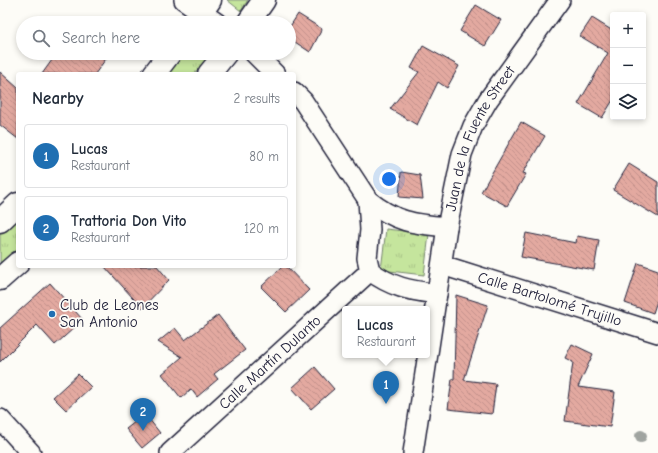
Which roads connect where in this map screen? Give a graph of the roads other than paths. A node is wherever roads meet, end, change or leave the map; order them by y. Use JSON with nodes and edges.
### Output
{"nodes":[{"id":1,"x":184,"y":0,"type":"edge"},
{"id":2,"x":264,"y":0,"type":"edge"},
{"id":3,"x":560,"y":0,"type":"edge"},
{"id":4,"x":206,"y":15,"type":"edge"},
{"id":5,"x":253,"y":16,"type":"edge"},
{"id":6,"x":165,"y":60,"type":"edge"},
{"id":7,"x":220,"y":60,"type":"edge"},
{"id":8,"x":261,"y":60,"type":"edge"},
{"id":9,"x":156,"y":72,"type":"edge"},
{"id":10,"x":211,"y":72,"type":"edge"},
{"id":11,"x":273,"y":72,"type":"edge"},
{"id":12,"x":296,"y":94,"type":"edge"},
{"id":13,"x":368,"y":200,"type":"junction"},
{"id":14,"x":16,"y":206,"type":"edge"},
{"id":15,"x":0,"y":220,"type":"edge"},
{"id":16,"x":447,"y":227,"type":"junction"},
{"id":17,"x":16,"y":265,"type":"edge"},
{"id":18,"x":442,"y":265,"type":"junction"},
{"id":19,"x":370,"y":271,"type":"junction"},
{"id":20,"x":0,"y":279,"type":"edge"},
{"id":21,"x":437,"y":294,"type":"junction"},
{"id":22,"x":658,"y":334,"type":"edge"},
{"id":23,"x":430,"y":340,"type":"edge"},
{"id":24,"x":427,"y":358,"type":"edge"},
{"id":25,"x":0,"y":419,"type":"edge"},
{"id":26,"x":31,"y":453,"type":"edge"},
{"id":27,"x":170,"y":453,"type":"edge"},
{"id":28,"x":413,"y":453,"type":"edge"}],
"edges":[{"from":1,"to":4,"type":"street"},
{"from":2,"to":5,"type":"main road"},
{"from":3,"to":16,"type":"street","name":"Juan de la Fuente Street"},
{"from":6,"to":9,"type":"main road"},
{"from":7,"to":10,"type":"main road"},
{"from":8,"to":11,"type":"street"},
{"from":12,"to":13,"type":"street"},
{"from":13,"to":16,"type":"street"},
{"from":13,"to":19,"type":"street"},
{"from":14,"to":15,"type":"main road"},
{"from":16,"to":18,"type":"street","name":"Juan de la Fuente Street"},
{"from":17,"to":20,"type":"main road"},
{"from":18,"to":21,"type":"street","name":"Juan de la Fuente Street"},
{"from":18,"to":22,"type":"street","name":"Calle Bartolomé Trujillo"},
{"from":19,"to":21,"type":"street"},
{"from":19,"to":27,"type":"street","name":"Calle Martín Dulanto"},
{"from":21,"to":23,"type":"street","name":"Juan de la Fuente Street"},
{"from":24,"to":28,"type":"street","name":"Juan de la Fuente Street"},
{"from":25,"to":26,"type":"street"}]}
